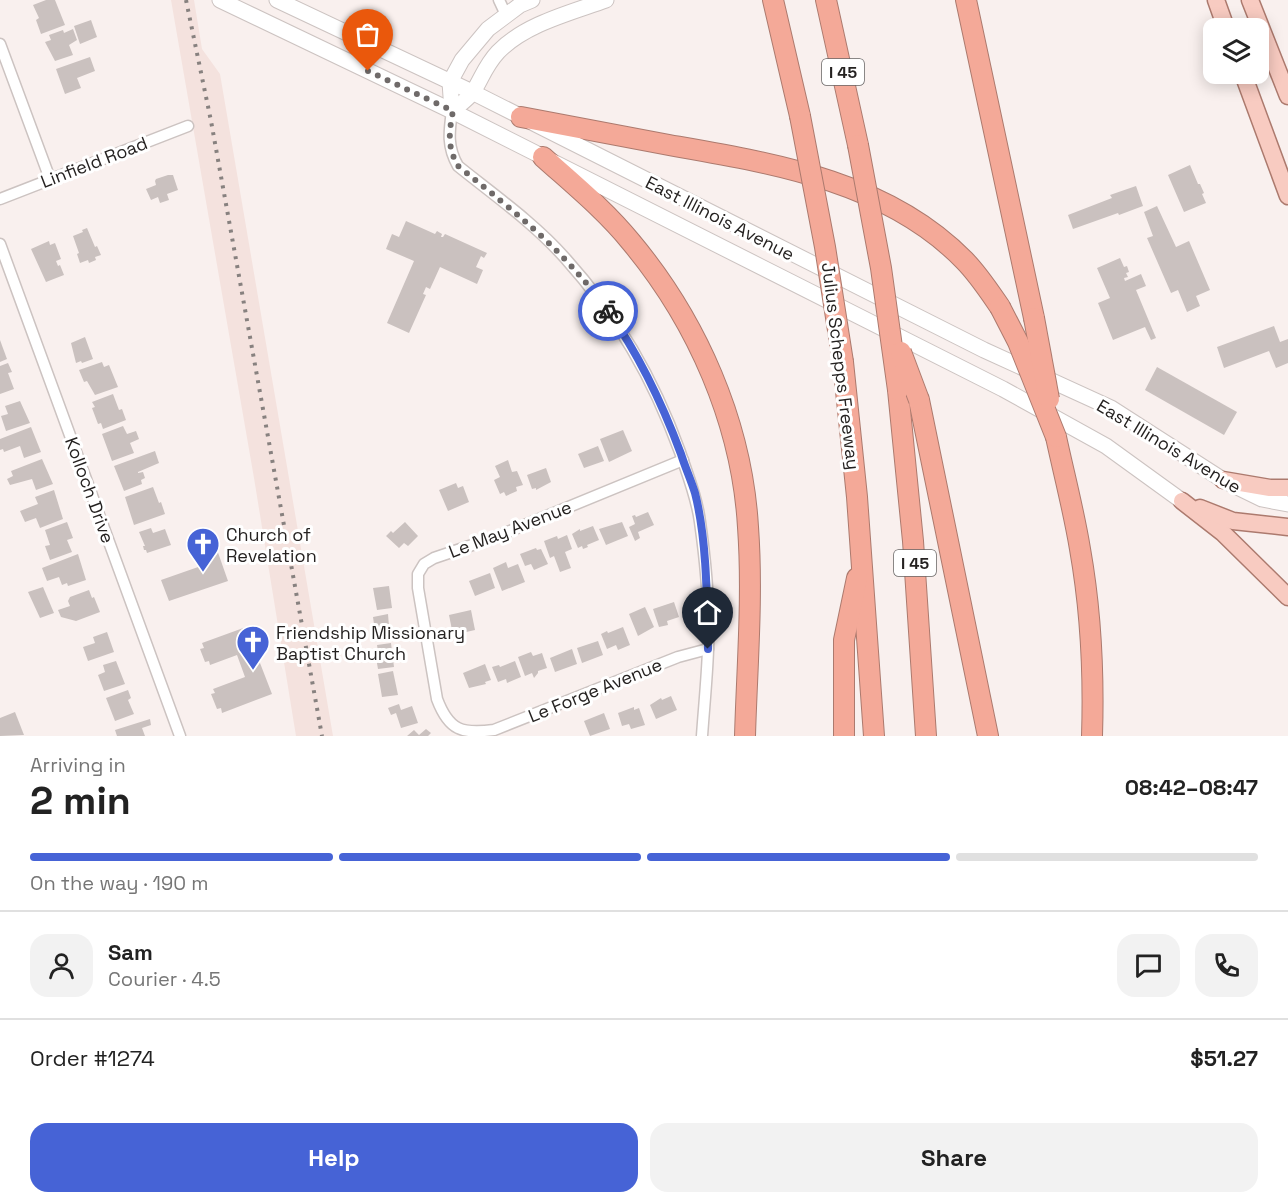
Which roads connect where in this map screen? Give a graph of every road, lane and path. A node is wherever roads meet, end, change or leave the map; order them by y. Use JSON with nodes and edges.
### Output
{"nodes":[{"id":1,"x":220,"y":0,"type":"edge"},
{"id":2,"x":277,"y":0,"type":"edge"},
{"id":3,"x":499,"y":0,"type":"edge"},
{"id":4,"x":532,"y":0,"type":"edge"},
{"id":5,"x":606,"y":0,"type":"edge"},
{"id":6,"x":773,"y":0,"type":"edge"},
{"id":7,"x":826,"y":0,"type":"edge"},
{"id":8,"x":966,"y":0,"type":"edge"},
{"id":9,"x":1215,"y":0,"type":"edge"},
{"id":10,"x":1250,"y":0,"type":"edge"},
{"id":11,"x":506,"y":15,"type":"junction"},
{"id":12,"x":1222,"y":18,"type":"edge"},
{"id":13,"x":0,"y":44,"type":"edge"},
{"id":14,"x":450,"y":82,"type":"junction"},
{"id":15,"x":1247,"y":84,"type":"edge"},
{"id":16,"x":472,"y":92,"type":"junction"},
{"id":17,"x":1288,"y":96,"type":"edge"},
{"id":18,"x":453,"y":111,"type":"junction"},
{"id":19,"x":521,"y":117,"type":"junction"},
{"id":20,"x":188,"y":126,"type":"dead end"},
{"id":21,"x":543,"y":157,"type":"junction"},
{"id":22,"x":50,"y":179,"type":"junction"},
{"id":23,"x":1288,"y":196,"type":"edge"},
{"id":24,"x":0,"y":199,"type":"edge"},
{"id":25,"x":0,"y":244,"type":"edge"},
{"id":26,"x":888,"y":315,"type":"junction"},
{"id":27,"x":1056,"y":437,"type":"junction"},
{"id":28,"x":683,"y":460,"type":"junction"},
{"id":29,"x":1223,"y":480,"type":"junction"},
{"id":30,"x":1288,"y":488,"type":"edge"},
{"id":31,"x":1182,"y":501,"type":"junction"},
{"id":32,"x":1288,"y":504,"type":"edge"},
{"id":33,"x":1288,"y":527,"type":"edge"},
{"id":34,"x":862,"y":554,"type":"junction"},
{"id":35,"x":1288,"y":597,"type":"edge"},
{"id":36,"x":708,"y":649,"type":"junction"},
{"id":37,"x":429,"y":654,"type":"joint"},
{"id":38,"x":180,"y":736,"type":"edge"},
{"id":39,"x":702,"y":736,"type":"edge"},
{"id":40,"x":746,"y":736,"type":"edge"},
{"id":41,"x":844,"y":736,"type":"edge"},
{"id":42,"x":874,"y":736,"type":"edge"},
{"id":43,"x":926,"y":736,"type":"edge"},
{"id":44,"x":988,"y":736,"type":"edge"},
{"id":45,"x":1092,"y":736,"type":"edge"}],
"edges":[{"from":1,"to":18,"type":"main road","name":"East Illinois Avenue"},
{"from":2,"to":14,"type":"main road","name":"East Illinois Avenue"},
{"from":3,"to":11,"type":"street"},
{"from":4,"to":11,"type":"main road"},
{"from":5,"to":16,"type":"main road"},
{"from":6,"to":34,"type":"highway","name":"Julius Schepps Freeway","bridge":true},
{"from":7,"to":26,"type":"highway","number":"I 45","bridge":true},
{"from":8,"to":27,"type":"highway","bridge":true},
{"from":9,"to":12,"type":"main road"},
{"from":10,"to":17,"type":"main road"},
{"from":11,"to":14,"type":"main road"},
{"from":13,"to":22,"type":"street"},
{"from":14,"to":16,"type":"main road","name":"East Illinois Avenue"},
{"from":14,"to":18,"type":"main road"},
{"from":15,"to":23,"type":"main road"},
{"from":16,"to":18,"type":"main road"},
{"from":16,"to":19,"type":"main road","name":"East Illinois Avenue"},
{"from":18,"to":21,"type":"main road","name":"East Illinois Avenue"},
{"from":18,"to":28,"type":"street"},
{"from":19,"to":27,"type":"highway","bridge":true},
{"from":19,"to":29,"type":"main road","name":"East Illinois Avenue"},
{"from":20,"to":22,"type":"street","name":"Linfield Road"},
{"from":21,"to":31,"type":"main road","name":"East Illinois Avenue"},
{"from":21,"to":40,"type":"highway"},
{"from":22,"to":24,"type":"street","name":"Linfield Road"},
{"from":25,"to":38,"type":"street","name":"Kolloch Drive"},
{"from":26,"to":43,"type":"highway","number":"I 45","bridge":true},
{"from":26,"to":44,"type":"highway","bridge":true},
{"from":27,"to":45,"type":"highway"},
{"from":28,"to":36,"type":"street"},
{"from":28,"to":37,"type":"street","name":"Le May Avenue"},
{"from":29,"to":30,"type":"main road"},
{"from":29,"to":32,"type":"main road","name":"East Illinois Avenue"},
{"from":31,"to":33,"type":"main road"},
{"from":31,"to":35,"type":"main road"},
{"from":34,"to":41,"type":"highway"},
{"from":34,"to":42,"type":"highway","name":"Julius Schepps Freeway"},
{"from":36,"to":37,"type":"street","name":"Le Forge Avenue"},
{"from":36,"to":39,"type":"street"}]}
